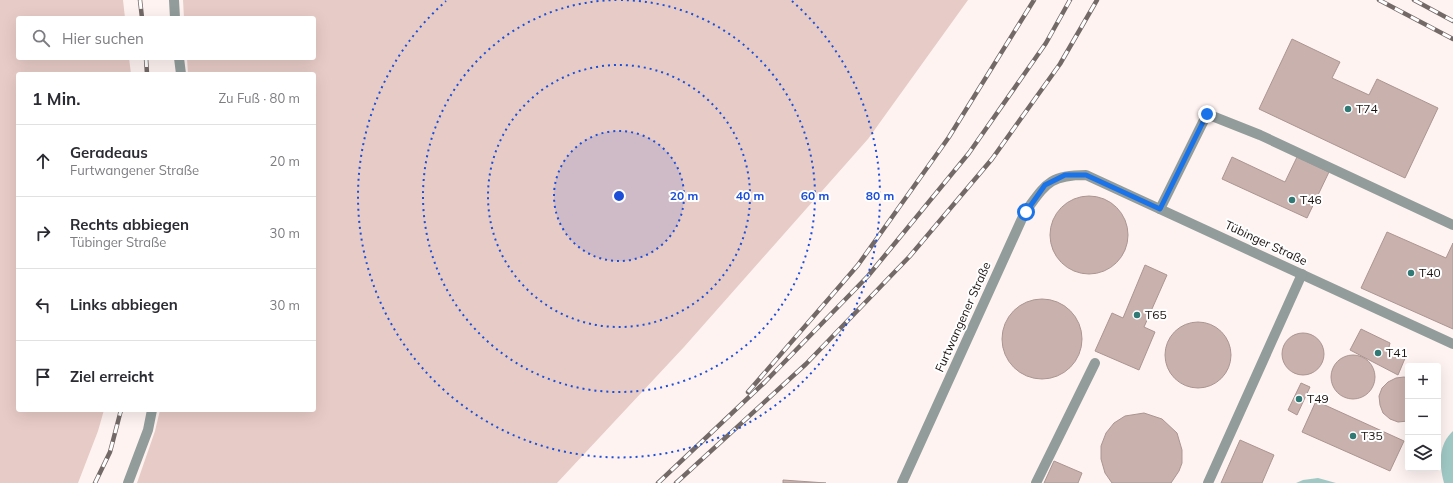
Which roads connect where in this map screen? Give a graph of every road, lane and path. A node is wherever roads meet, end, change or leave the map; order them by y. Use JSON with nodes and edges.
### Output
{"nodes":[{"id":1,"x":174,"y":0,"type":"edge"},
{"id":2,"x":176,"y":16,"type":"edge"},
{"id":3,"x":179,"y":60,"type":"edge"},
{"id":4,"x":181,"y":72,"type":"edge"},
{"id":5,"x":1065,"y":175,"type":"joint"},
{"id":6,"x":1160,"y":209,"type":"junction"},
{"id":7,"x":1453,"y":225,"type":"edge"},
{"id":8,"x":1302,"y":274,"type":"junction"},
{"id":9,"x":1453,"y":344,"type":"edge"},
{"id":10,"x":1095,"y":363,"type":"dead end"},
{"id":11,"x":152,"y":412,"type":"edge"},
{"id":12,"x":128,"y":483,"type":"edge"},
{"id":13,"x":902,"y":483,"type":"edge"},
{"id":14,"x":1036,"y":483,"type":"edge"},
{"id":15,"x":1208,"y":483,"type":"edge"}],
"edges":[{"from":1,"to":2,"type":"street"},
{"from":3,"to":4,"type":"street"},
{"from":5,"to":6,"type":"street","name":"Tübinger Straße"},
{"from":5,"to":13,"type":"street","name":"Furtwangener Straße"},
{"from":6,"to":7,"type":"street"},
{"from":6,"to":8,"type":"street","name":"Tübinger Straße"},
{"from":8,"to":9,"type":"street","name":"Tübinger Straße"},
{"from":8,"to":15,"type":"street"},
{"from":10,"to":14,"type":"street"},
{"from":11,"to":12,"type":"street"}]}
